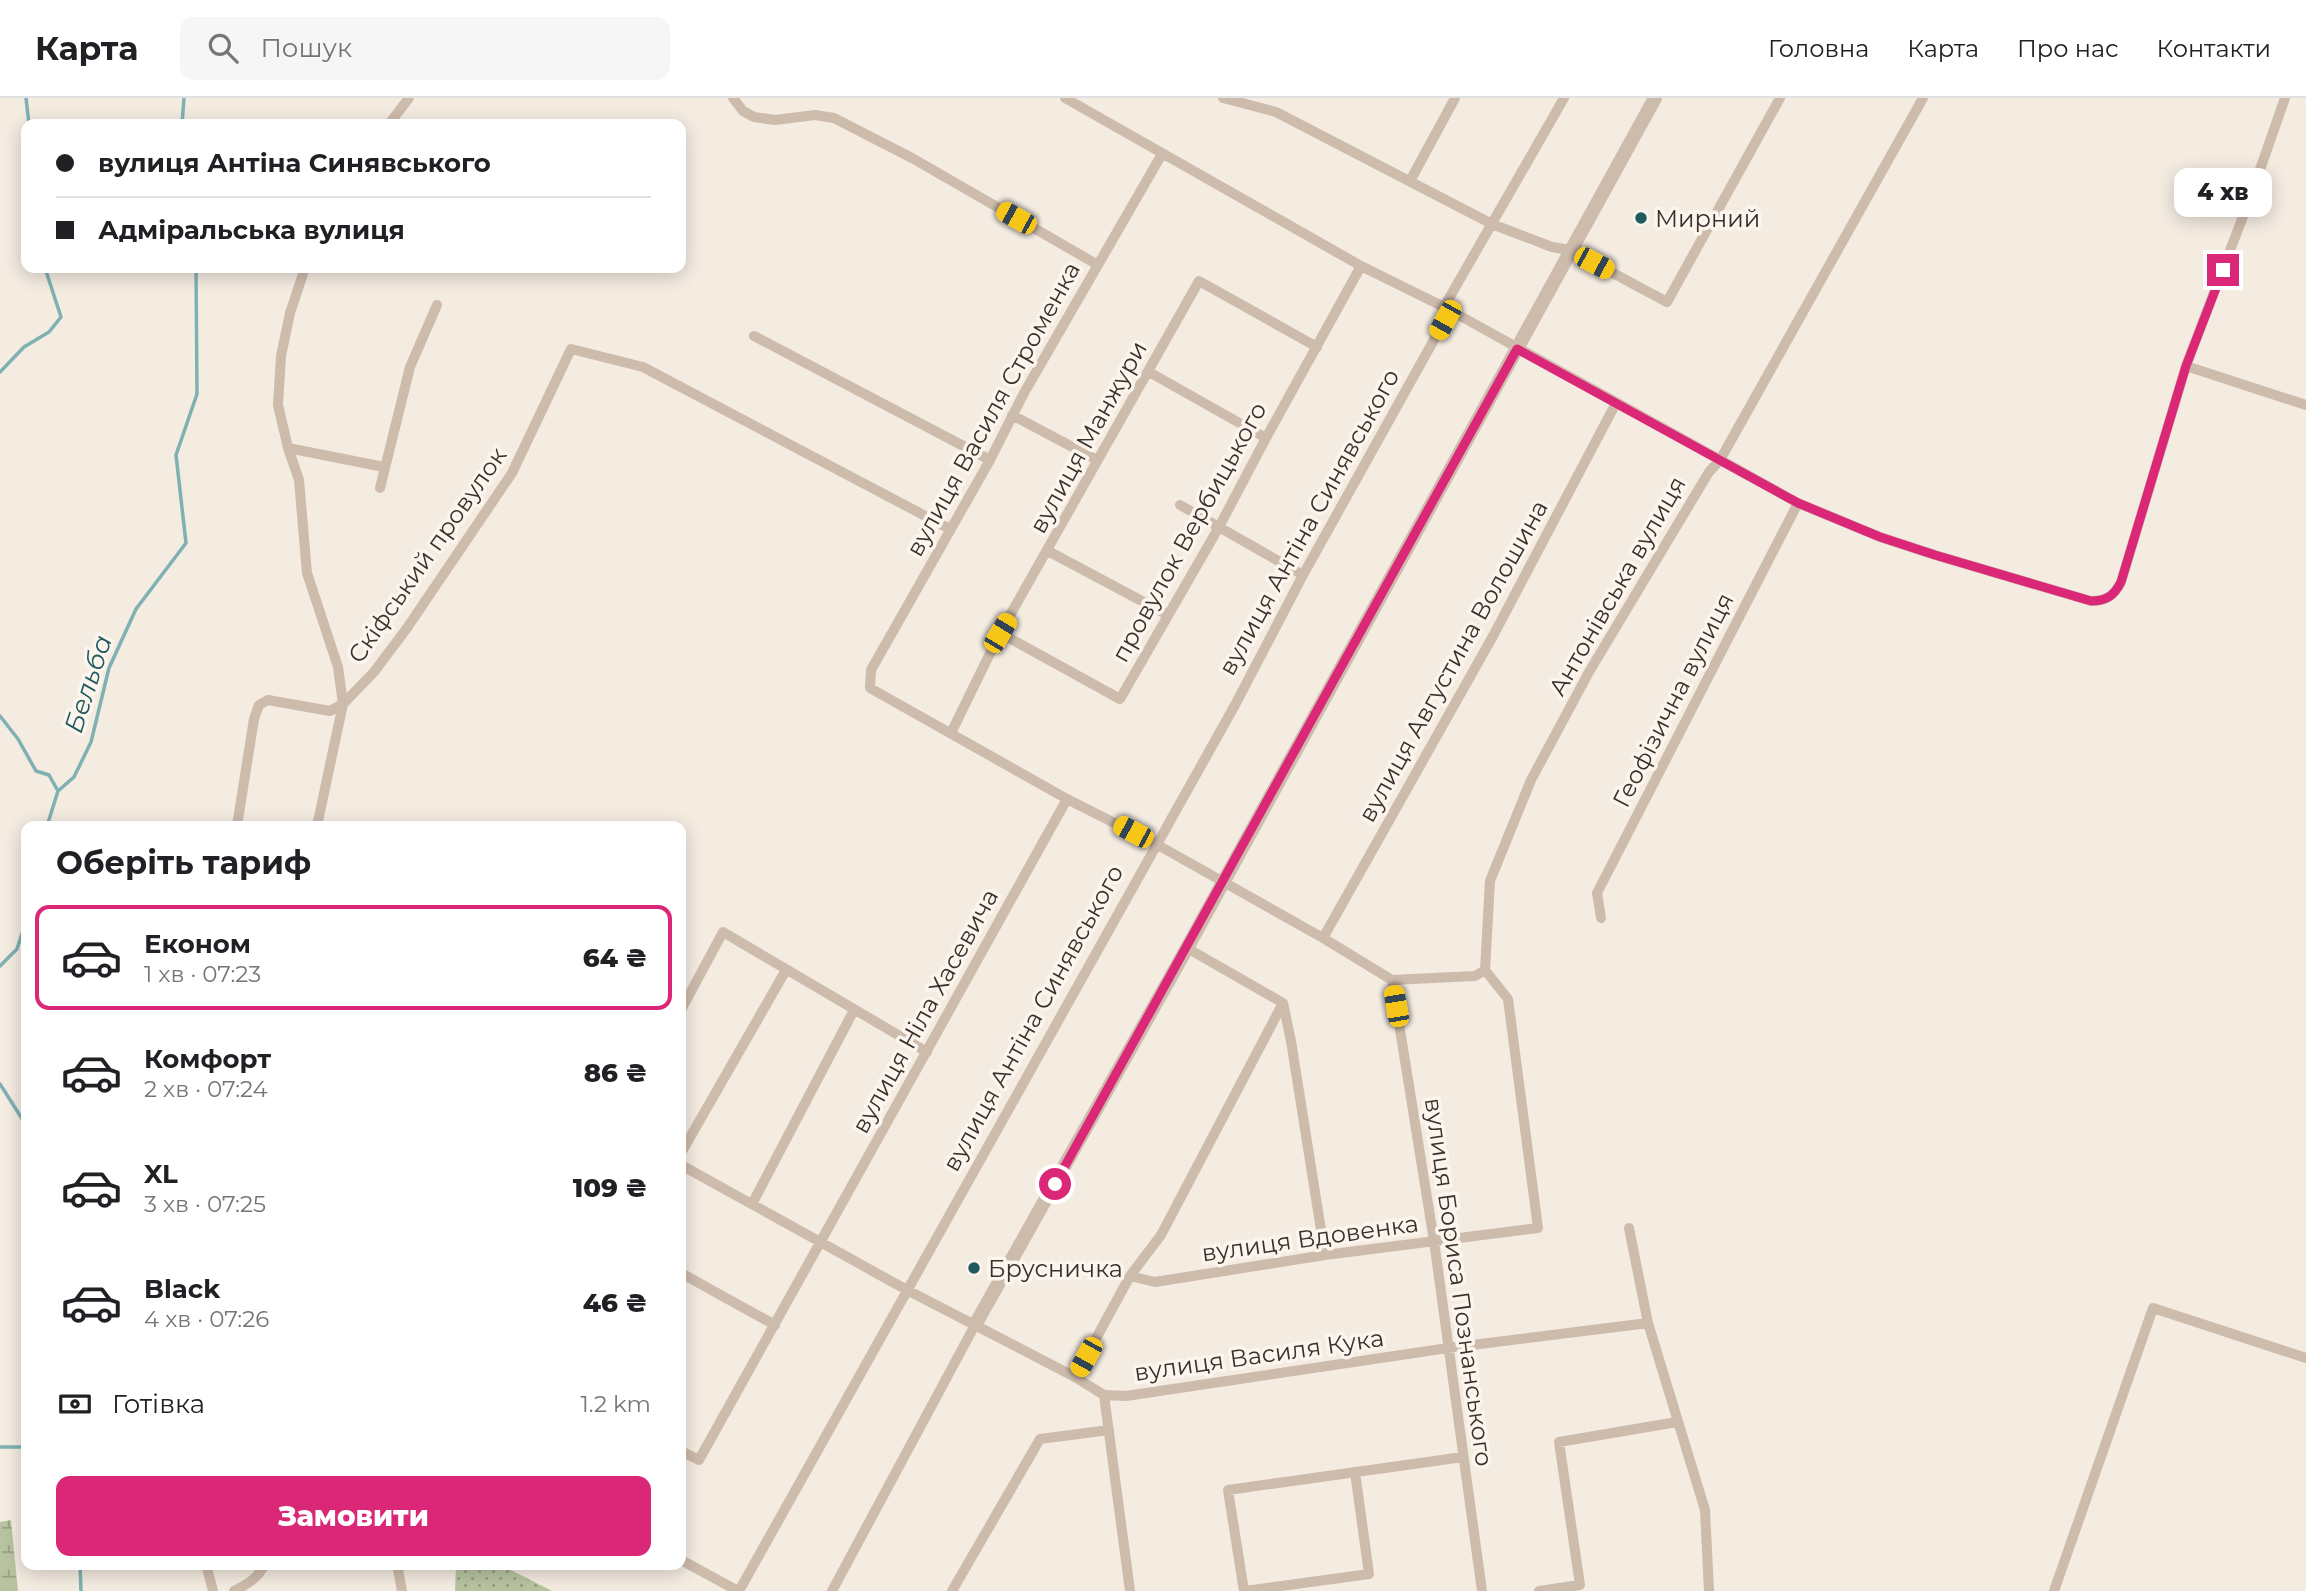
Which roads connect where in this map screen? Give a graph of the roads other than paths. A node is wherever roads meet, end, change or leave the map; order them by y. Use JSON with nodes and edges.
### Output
{"nodes":[{"id":1,"x":409,"y":98,"type":"edge"},
{"id":2,"x":733,"y":98,"type":"edge"},
{"id":3,"x":1065,"y":98,"type":"edge"},
{"id":4,"x":1223,"y":98,"type":"edge"},
{"id":5,"x":1455,"y":98,"type":"edge"},
{"id":6,"x":1564,"y":98,"type":"edge"},
{"id":7,"x":1655,"y":98,"type":"edge"},
{"id":8,"x":1780,"y":98,"type":"edge"},
{"id":9,"x":1923,"y":98,"type":"edge"},
{"id":10,"x":2285,"y":98,"type":"edge"},
{"id":11,"x":395,"y":119,"type":"edge"},
{"id":12,"x":1162,"y":154,"type":"junction"},
{"id":13,"x":1410,"y":181,"type":"junction"},
{"id":14,"x":1492,"y":224,"type":"junction"},
{"id":15,"x":1570,"y":250,"type":"junction"},
{"id":16,"x":1098,"y":265,"type":"junction"},
{"id":17,"x":1361,"y":266,"type":"junction"},
{"id":18,"x":303,"y":273,"type":"edge"},
{"id":19,"x":437,"y":304,"type":"dead end"},
{"id":20,"x":1444,"y":307,"type":"junction"},
{"id":21,"x":754,"y":336,"type":"dead end"},
{"id":22,"x":1317,"y":347,"type":"junction"},
{"id":23,"x":1517,"y":349,"type":"junction"},
{"id":24,"x":2186,"y":366,"type":"junction"},
{"id":25,"x":1149,"y":372,"type":"junction"},
{"id":26,"x":1616,"y":403,"type":"junction"},
{"id":27,"x":2306,"y":405,"type":"edge"},
{"id":28,"x":1012,"y":415,"type":"junction"},
{"id":29,"x":1266,"y":438,"type":"junction"},
{"id":30,"x":288,"y":448,"type":"junction"},
{"id":31,"x":990,"y":460,"type":"junction"},
{"id":32,"x":1097,"y":460,"type":"junction"},
{"id":33,"x":1720,"y":460,"type":"junction"},
{"id":34,"x":384,"y":467,"type":"junction"},
{"id":35,"x":380,"y":488,"type":"dead end"},
{"id":36,"x":1798,"y":503,"type":"junction"},
{"id":37,"x":1180,"y":505,"type":"dead end"},
{"id":38,"x":1219,"y":527,"type":"junction"},
{"id":39,"x":950,"y":529,"type":"junction"},
{"id":40,"x":1048,"y":551,"type":"junction"},
{"id":41,"x":1303,"y":575,"type":"junction"},
{"id":42,"x":1168,"y":615,"type":"junction"},
{"id":43,"x":1000,"y":633,"type":"junction"},
{"id":44,"x":343,"y":704,"type":"junction"},
{"id":45,"x":951,"y":733,"type":"junction"},
{"id":46,"x":1067,"y":799,"type":"junction"},
{"id":47,"x":238,"y":821,"type":"edge"},
{"id":48,"x":318,"y":821,"type":"edge"},
{"id":49,"x":1156,"y":845,"type":"junction"},
{"id":50,"x":1221,"y":883,"type":"junction"},
{"id":51,"x":1601,"y":918,"type":"dead end"},
{"id":52,"x":1323,"y":938,"type":"junction"},
{"id":53,"x":1187,"y":948,"type":"junction"},
{"id":54,"x":786,"y":970,"type":"junction"},
{"id":55,"x":1486,"y":970,"type":"junction"},
{"id":56,"x":1392,"y":980,"type":"junction"},
{"id":57,"x":686,"y":1001,"type":"edge"},
{"id":58,"x":1283,"y":1003,"type":"junction"},
{"id":59,"x":854,"y":1010,"type":"junction"},
{"id":60,"x":927,"y":1052,"type":"junction"},
{"id":61,"x":686,"y":1144,"type":"edge"},
{"id":62,"x":686,"y":1169,"type":"edge"},
{"id":63,"x":752,"y":1204,"type":"junction"},
{"id":64,"x":1629,"y":1228,"type":"dead end"},
{"id":65,"x":1434,"y":1241,"type":"junction"},
{"id":66,"x":820,"y":1243,"type":"junction"},
{"id":67,"x":1325,"y":1255,"type":"junction"},
{"id":68,"x":686,"y":1276,"type":"edge"},
{"id":69,"x":1130,"y":1276,"type":"junction"},
{"id":70,"x":907,"y":1290,"type":"junction"},
{"id":71,"x":1648,"y":1323,"type":"junction"},
{"id":72,"x":775,"y":1325,"type":"junction"},
{"id":73,"x":975,"y":1325,"type":"junction"},
{"id":74,"x":1448,"y":1349,"type":"junction"},
{"id":75,"x":2306,"y":1358,"type":"edge"},
{"id":76,"x":1075,"y":1377,"type":"junction"},
{"id":77,"x":1104,"y":1395,"type":"junction"},
{"id":78,"x":1677,"y":1422,"type":"junction"},
{"id":79,"x":1109,"y":1430,"type":"junction"},
{"id":80,"x":686,"y":1454,"type":"edge"},
{"id":81,"x":1463,"y":1457,"type":"junction"},
{"id":82,"x":1355,"y":1472,"type":"junction"},
{"id":83,"x":686,"y":1563,"type":"edge"},
{"id":84,"x":208,"y":1570,"type":"edge"},
{"id":85,"x":262,"y":1570,"type":"edge"},
{"id":86,"x":398,"y":1570,"type":"edge"},
{"id":87,"x":213,"y":1591,"type":"edge"},
{"id":88,"x":234,"y":1591,"type":"edge"},
{"id":89,"x":402,"y":1591,"type":"edge"},
{"id":90,"x":738,"y":1591,"type":"edge"},
{"id":91,"x":832,"y":1591,"type":"edge"},
{"id":92,"x":953,"y":1591,"type":"edge"},
{"id":93,"x":1130,"y":1591,"type":"edge"},
{"id":94,"x":1244,"y":1591,"type":"edge"},
{"id":95,"x":1482,"y":1591,"type":"edge"},
{"id":96,"x":1539,"y":1591,"type":"edge"},
{"id":97,"x":1709,"y":1591,"type":"edge"},
{"id":98,"x":2054,"y":1591,"type":"edge"}],
"edges":[{"from":1,"to":11,"type":"street"},
{"from":2,"to":16,"type":"street"},
{"from":3,"to":12,"type":"street"},
{"from":4,"to":13,"type":"street"},
{"from":5,"to":13,"type":"street"},
{"from":6,"to":14,"type":"street","name":"вулиця Антіна Синявського"},
{"from":7,"to":15,"type":"street"},
{"from":8,"to":15,"type":"street"},
{"from":9,"to":33,"type":"street","name":"Антонівська вулиця"},
{"from":10,"to":24,"type":"street"},
{"from":12,"to":16,"type":"street","name":"вулиця Василя Строменка"},
{"from":12,"to":17,"type":"street"},
{"from":13,"to":14,"type":"street"},
{"from":14,"to":15,"type":"street"},
{"from":14,"to":20,"type":"street","name":"вулиця Антіна Синявського"},
{"from":15,"to":23,"type":"street"},
{"from":16,"to":28,"type":"street","name":"вулиця Василя Строменка"},
{"from":17,"to":20,"type":"street"},
{"from":17,"to":22,"type":"street","name":"провулок Вербицького"},
{"from":18,"to":30,"type":"street"},
{"from":19,"to":34,"type":"street"},
{"from":20,"to":23,"type":"street"},
{"from":20,"to":41,"type":"street","name":"вулиця Антіна Синявського"},
{"from":21,"to":31,"type":"street"},
{"from":22,"to":25,"type":"street","name":"вулиця Манжури"},
{"from":22,"to":29,"type":"street","name":"провулок Вербицького"},
{"from":23,"to":26,"type":"street"},
{"from":23,"to":50,"type":"street"},
{"from":24,"to":27,"type":"street"},
{"from":24,"to":36,"type":"street"},
{"from":25,"to":29,"type":"street"},
{"from":25,"to":32,"type":"street","name":"вулиця Манжури"},
{"from":26,"to":33,"type":"street"},
{"from":26,"to":52,"type":"street","name":"вулиця Августина Волошина"},
{"from":28,"to":31,"type":"street","name":"вулиця Василя Строменка"},
{"from":28,"to":32,"type":"street"},
{"from":29,"to":38,"type":"street","name":"провулок Вербицького"},
{"from":30,"to":34,"type":"street"},
{"from":30,"to":44,"type":"street"},
{"from":31,"to":39,"type":"street","name":"вулиця Василя Строменка"},
{"from":32,"to":40,"type":"street","name":"вулиця Манжури"},
{"from":33,"to":36,"type":"street"},
{"from":33,"to":55,"type":"street","name":"Антонівська вулиця"},
{"from":34,"to":35,"type":"street"},
{"from":36,"to":51,"type":"street","name":"Геофізична вулиця"},
{"from":37,"to":38,"type":"street"},
{"from":38,"to":41,"type":"street"},
{"from":38,"to":42,"type":"street","name":"провулок Вербицького"},
{"from":39,"to":44,"type":"street","name":"Скіфський провулок"},
{"from":39,"to":45,"type":"street","name":"вулиця Василя Строменка"},
{"from":40,"to":42,"type":"street"},
{"from":40,"to":43,"type":"street","name":"вулиця Манжури"},
{"from":41,"to":49,"type":"street","name":"вулиця Антіна Синявського"},
{"from":42,"to":43,"type":"street","name":"провулок Вербицького"},
{"from":43,"to":45,"type":"street","name":"вулиця Манжури"},
{"from":44,"to":47,"type":"street"},
{"from":44,"to":48,"type":"street"},
{"from":45,"to":46,"type":"street"},
{"from":46,"to":49,"type":"street"},
{"from":46,"to":60,"type":"street","name":"вулиця Ніла Хасевича"},
{"from":49,"to":50,"type":"street"},
{"from":49,"to":70,"type":"street","name":"вулиця Антіна Синявського"},
{"from":50,"to":52,"type":"street"},
{"from":50,"to":53,"type":"street"},
{"from":52,"to":56,"type":"street"},
{"from":53,"to":58,"type":"street"},
{"from":53,"to":73,"type":"street"},
{"from":54,"to":57,"type":"street"},
{"from":54,"to":59,"type":"street"},
{"from":54,"to":61,"type":"street"},
{"from":55,"to":56,"type":"street"},
{"from":55,"to":65,"type":"street","name":"вулиця Вдовенка"},
{"from":56,"to":65,"type":"street","name":"вулиця Бориса Познанського"},
{"from":58,"to":67,"type":"street"},
{"from":58,"to":69,"type":"street"},
{"from":59,"to":60,"type":"street"},
{"from":59,"to":63,"type":"street"},
{"from":60,"to":66,"type":"street","name":"вулиця Ніла Хасевича"},
{"from":62,"to":63,"type":"street","name":"вулиця Василя Кука"},
{"from":63,"to":66,"type":"street","name":"вулиця Василя Кука"},
{"from":64,"to":71,"type":"street"},
{"from":65,"to":67,"type":"street","name":"вулиця Вдовенка"},
{"from":65,"to":74,"type":"street","name":"вулиця Бориса Познанського"},
{"from":66,"to":70,"type":"street","name":"вулиця Василя Кука"},
{"from":66,"to":72,"type":"street","name":"вулиця Ніла Хасевича"},
{"from":67,"to":69,"type":"street","name":"вулиця Вдовенка"},
{"from":68,"to":72,"type":"street"},
{"from":69,"to":76,"type":"street"},
{"from":70,"to":73,"type":"street","name":"вулиця Василя Кука"},
{"from":70,"to":90,"type":"street","name":"вулиця Антіна Синявського"},
{"from":71,"to":74,"type":"street","name":"вулиця Василя Кука"},
{"from":71,"to":78,"type":"street"},
{"from":72,"to":80,"type":"street","name":"вулиця Ніла Хасевича"},
{"from":73,"to":76,"type":"street","name":"вулиця Василя Кука"},
{"from":73,"to":91,"type":"street"},
{"from":74,"to":77,"type":"street","name":"вулиця Василя Кука"},
{"from":74,"to":81,"type":"street","name":"вулиця Бориса Познанського"},
{"from":75,"to":98,"type":"street"},
{"from":76,"to":77,"type":"street","name":"вулиця Василя Кука"},
{"from":77,"to":79,"type":"street"},
{"from":78,"to":96,"type":"street"},
{"from":78,"to":97,"type":"street"},
{"from":79,"to":92,"type":"street"},
{"from":79,"to":93,"type":"street"},
{"from":81,"to":82,"type":"street"},
{"from":81,"to":95,"type":"street","name":"вулиця Бориса Познанського"},
{"from":82,"to":94,"type":"street"},
{"from":82,"to":94,"type":"street"},
{"from":83,"to":90,"type":"street"},
{"from":84,"to":87,"type":"street"},
{"from":85,"to":88,"type":"street"},
{"from":86,"to":89,"type":"street"}]}
